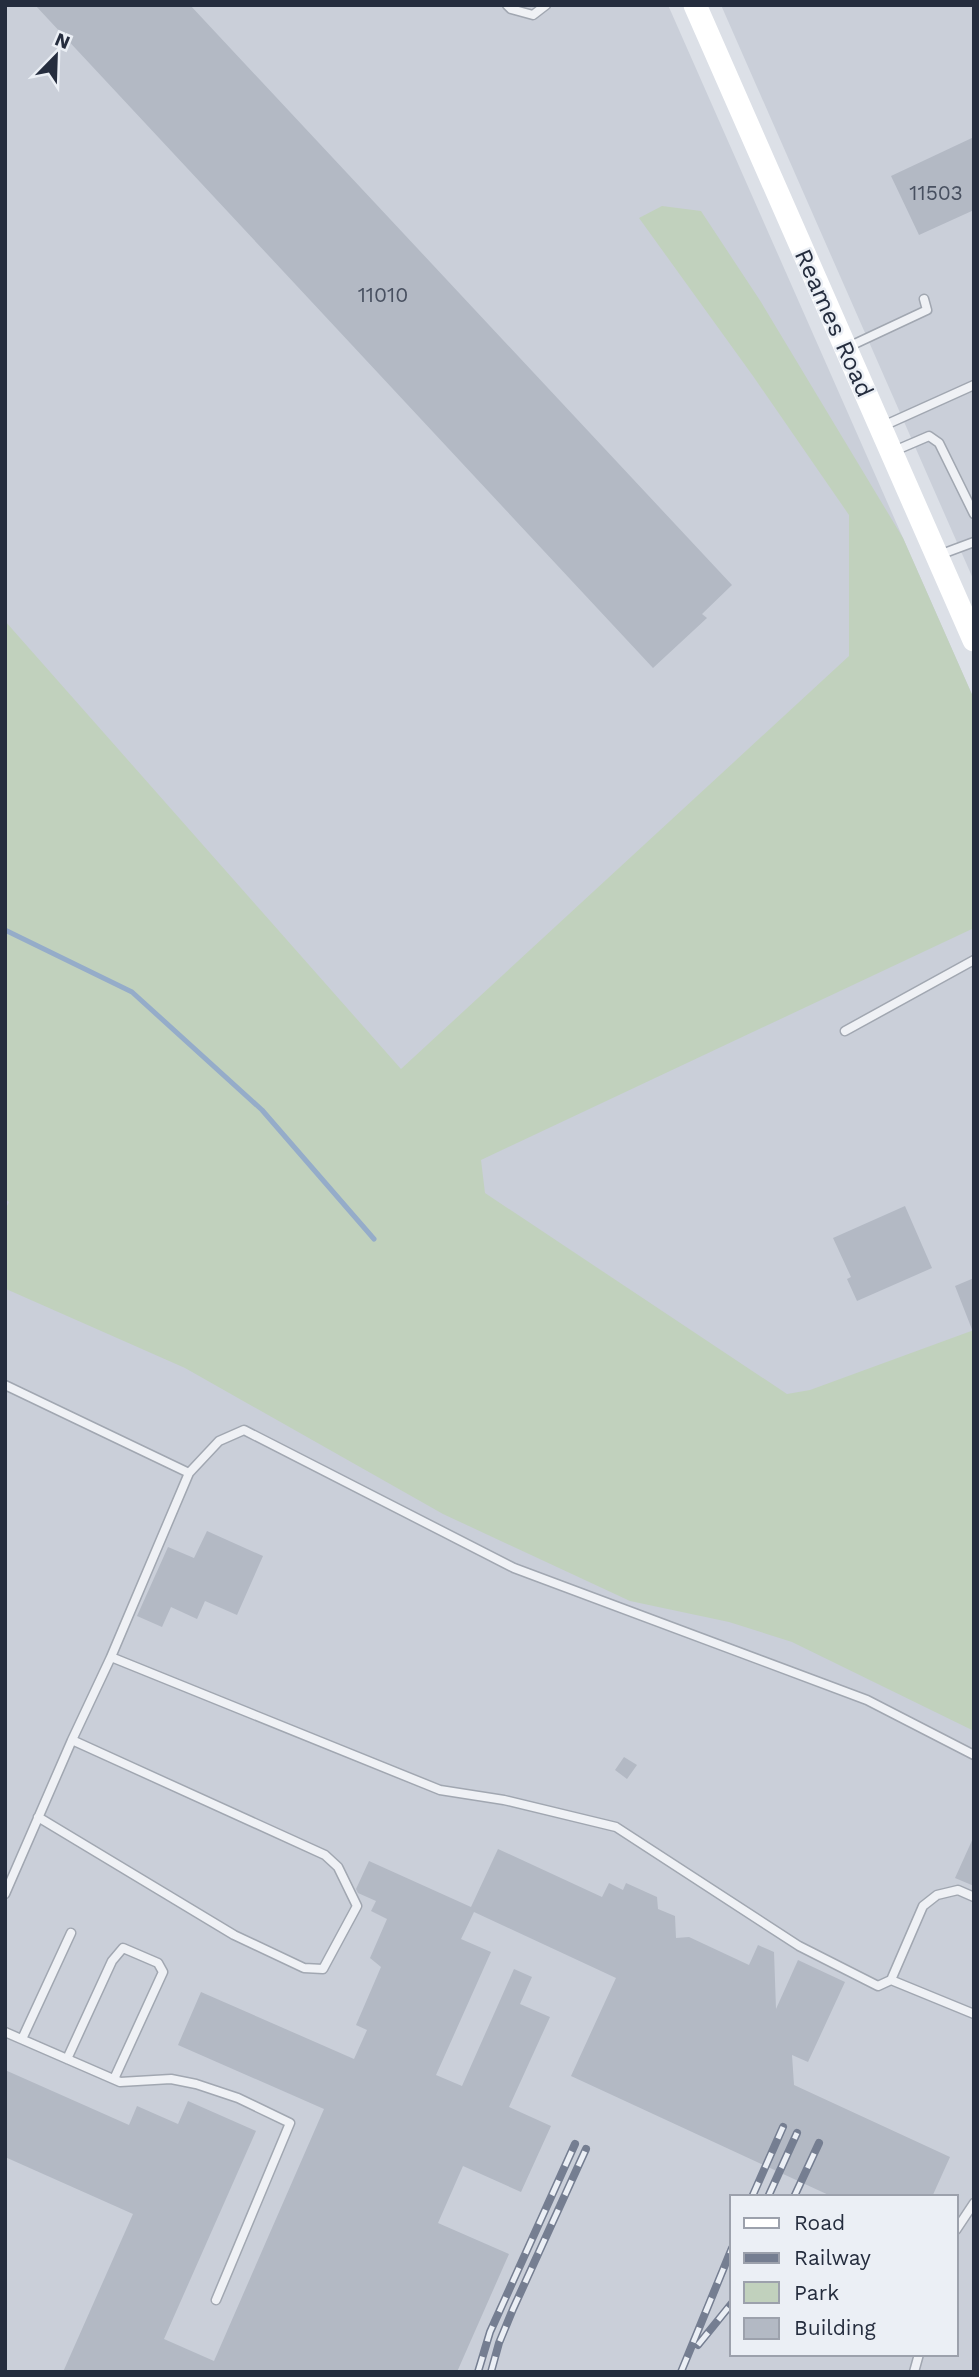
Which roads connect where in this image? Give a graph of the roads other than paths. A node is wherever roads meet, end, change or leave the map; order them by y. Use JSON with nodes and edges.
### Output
{"nodes":[{"id":1,"x":507,"y":5,"type":"edge"},
{"id":2,"x":545,"y":5,"type":"edge"},
{"id":3,"x":695,"y":5,"type":"edge"},
{"id":4,"x":925,"y":299,"type":"dead end"},
{"id":5,"x":846,"y":348,"type":"junction"},
{"id":6,"x":974,"y":385,"type":"edge"},
{"id":7,"x":880,"y":427,"type":"junction"},
{"id":8,"x":891,"y":452,"type":"junction"},
{"id":9,"x":974,"y":514,"type":"edge"},
{"id":10,"x":974,"y":542,"type":"edge"},
{"id":11,"x":936,"y":556,"type":"junction"},
{"id":12,"x":974,"y":640,"type":"edge"},
{"id":13,"x":974,"y":960,"type":"edge"},
{"id":14,"x":845,"y":1031,"type":"dead end"},
{"id":15,"x":5,"y":1385,"type":"edge"},
{"id":16,"x":189,"y":1473,"type":"junction"},
{"id":17,"x":111,"y":1657,"type":"junction"},
{"id":18,"x":72,"y":1740,"type":"junction"},
{"id":19,"x":974,"y":1755,"type":"edge"},
{"id":20,"x":38,"y":1817,"type":"junction"},
{"id":21,"x":5,"y":1894,"type":"edge"},
{"id":22,"x":974,"y":1897,"type":"edge"},
{"id":23,"x":71,"y":1933,"type":"dead end"},
{"id":24,"x":891,"y":1979,"type":"junction"},
{"id":25,"x":974,"y":2014,"type":"edge"},
{"id":26,"x":5,"y":2032,"type":"edge"},
{"id":27,"x":22,"y":2039,"type":"junction"},
{"id":28,"x":68,"y":2059,"type":"junction"},
{"id":29,"x":114,"y":2079,"type":"junction"},
{"id":30,"x":974,"y":2203,"type":"edge"},
{"id":31,"x":958,"y":2227,"type":"edge"},
{"id":32,"x":216,"y":2300,"type":"dead end"}],
"edges":[{"from":1,"to":2,"type":"lane"},
{"from":3,"to":5,"type":"main road","name":"Reames Road"},
{"from":4,"to":5,"type":"lane"},
{"from":5,"to":7,"type":"main road","name":"Reames Road"},
{"from":6,"to":7,"type":"lane"},
{"from":7,"to":8,"type":"main road","name":"Reames Road"},
{"from":8,"to":9,"type":"lane"},
{"from":8,"to":11,"type":"main road","name":"Reames Road"},
{"from":10,"to":11,"type":"lane"},
{"from":11,"to":12,"type":"main road","name":"Reames Road"},
{"from":13,"to":14,"type":"lane"},
{"from":15,"to":16,"type":"lane"},
{"from":16,"to":17,"type":"lane"},
{"from":16,"to":19,"type":"lane"},
{"from":17,"to":18,"type":"lane"},
{"from":17,"to":24,"type":"lane"},
{"from":18,"to":20,"type":"lane"},
{"from":18,"to":20,"type":"lane"},
{"from":20,"to":21,"type":"lane"},
{"from":22,"to":24,"type":"lane"},
{"from":23,"to":27,"type":"lane"},
{"from":24,"to":25,"type":"lane"},
{"from":26,"to":27,"type":"lane"},
{"from":27,"to":28,"type":"lane"},
{"from":28,"to":29,"type":"lane"},
{"from":28,"to":29,"type":"lane"},
{"from":29,"to":32,"type":"lane"},
{"from":30,"to":31,"type":"lane"}]}
